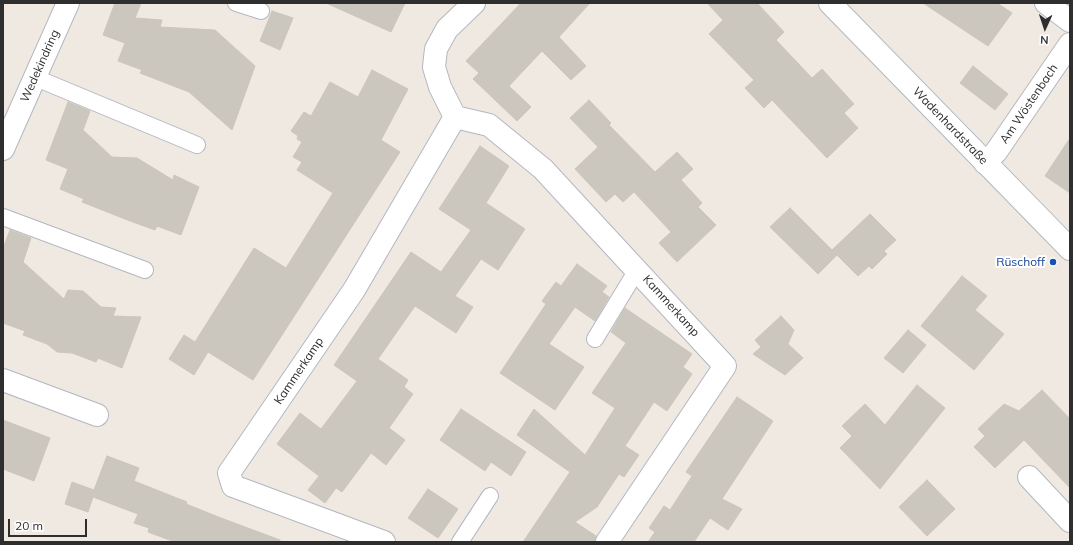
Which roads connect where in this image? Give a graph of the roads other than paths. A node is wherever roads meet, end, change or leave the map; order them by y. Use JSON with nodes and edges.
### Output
{"nodes":[{"id":1,"x":68,"y":3,"type":"edge"},
{"id":2,"x":236,"y":3,"type":"edge"},
{"id":3,"x":474,"y":3,"type":"edge"},
{"id":4,"x":830,"y":3,"type":"edge"},
{"id":5,"x":1046,"y":3,"type":"edge"},
{"id":6,"x":261,"y":11,"type":"dead end"},
{"id":7,"x":1070,"y":22,"type":"edge"},
{"id":8,"x":1070,"y":44,"type":"edge"},
{"id":9,"x":36,"y":78,"type":"junction"},
{"id":10,"x":455,"y":117,"type":"junction"},
{"id":11,"x":7,"y":127,"type":"edge"},
{"id":12,"x":197,"y":145,"type":"dead end"},
{"id":13,"x":3,"y":149,"type":"edge"},
{"id":14,"x":985,"y":163,"type":"junction"},
{"id":15,"x":3,"y":217,"type":"edge"},
{"id":16,"x":1070,"y":249,"type":"edge"},
{"id":17,"x":145,"y":270,"type":"dead end"},
{"id":18,"x":638,"y":270,"type":"junction"},
{"id":19,"x":595,"y":339,"type":"dead end"},
{"id":20,"x":3,"y":380,"type":"edge"},
{"id":21,"x":97,"y":415,"type":"dead end"},
{"id":22,"x":1029,"y":477,"type":"dead end"},
{"id":23,"x":490,"y":496,"type":"dead end"},
{"id":24,"x":1070,"y":521,"type":"edge"},
{"id":25,"x":384,"y":542,"type":"edge"},
{"id":26,"x":460,"y":542,"type":"edge"},
{"id":27,"x":607,"y":542,"type":"edge"}],
"edges":[{"from":1,"to":9,"type":"street","name":"Wedekindring"},
{"from":2,"to":6,"type":"lane"},
{"from":3,"to":10,"type":"street"},
{"from":4,"to":14,"type":"street","name":"Wadenhardstraße"},
{"from":5,"to":7,"type":"street"},
{"from":8,"to":14,"type":"street","name":"Am Wöstenbach"},
{"from":9,"to":11,"type":"street","name":"Wedekindring"},
{"from":9,"to":12,"type":"lane"},
{"from":10,"to":18,"type":"street","name":"Kammerkamp"},
{"from":10,"to":25,"type":"street","name":"Kammerkamp"},
{"from":11,"to":13,"type":"street","name":"Wedekindring"},
{"from":14,"to":16,"type":"street","name":"Wadenhardstraße"},
{"from":15,"to":17,"type":"lane"},
{"from":18,"to":19,"type":"lane"},
{"from":18,"to":27,"type":"street","name":"Kammerkamp"},
{"from":20,"to":21,"type":"street"},
{"from":22,"to":24,"type":"street"},
{"from":23,"to":26,"type":"lane"}]}
